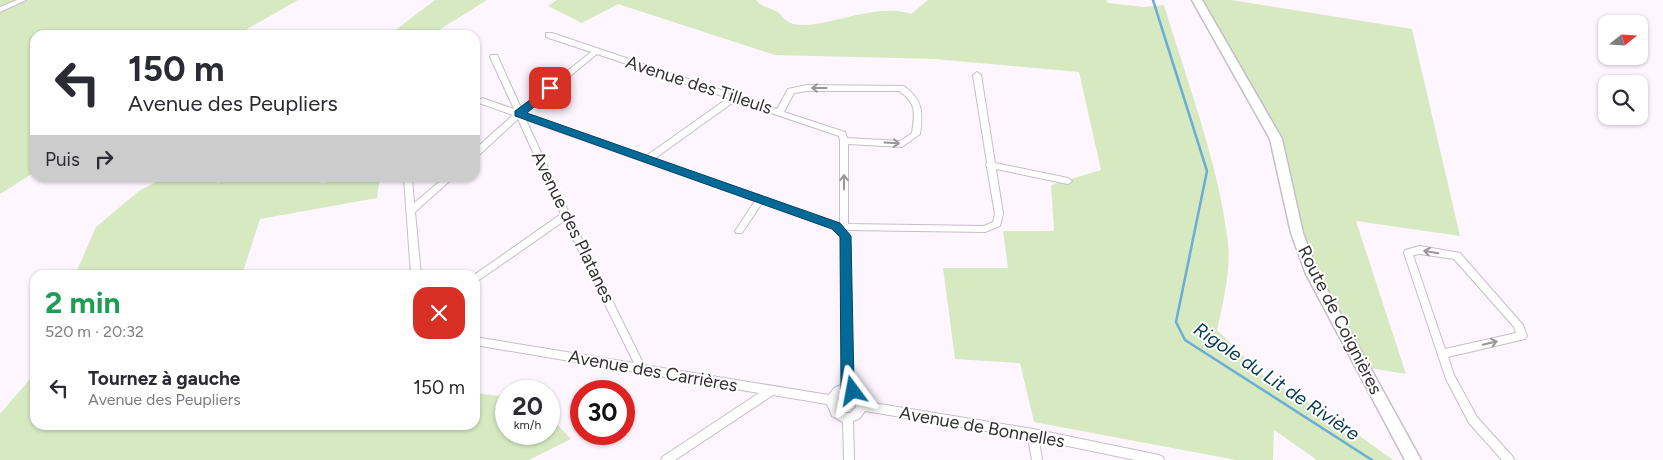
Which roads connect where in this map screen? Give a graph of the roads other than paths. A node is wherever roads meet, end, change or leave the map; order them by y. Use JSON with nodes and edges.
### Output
{"nodes":[{"id":1,"x":23,"y":0,"type":"edge"},
{"id":2,"x":1197,"y":0,"type":"edge"},
{"id":3,"x":0,"y":10,"type":"edge"},
{"id":4,"x":549,"y":35,"type":"dead end"},
{"id":5,"x":596,"y":51,"type":"junction"},
{"id":6,"x":494,"y":57,"type":"dead end"},
{"id":7,"x":977,"y":75,"type":"dead end"},
{"id":8,"x":735,"y":97,"type":"junction"},
{"id":9,"x":482,"y":101,"type":"dead end"},
{"id":10,"x":780,"y":112,"type":"junction"},
{"id":11,"x":519,"y":114,"type":"junction"},
{"id":12,"x":844,"y":141,"type":"junction"},
{"id":13,"x":480,"y":149,"type":"edge"},
{"id":14,"x":646,"y":160,"type":"junction"},
{"id":15,"x":990,"y":166,"type":"junction"},
{"id":16,"x":1068,"y":181,"type":"dead end"},
{"id":17,"x":408,"y":182,"type":"edge"},
{"id":18,"x":444,"y":182,"type":"edge"},
{"id":19,"x":760,"y":200,"type":"junction"},
{"id":20,"x":410,"y":212,"type":"junction"},
{"id":21,"x":566,"y":215,"type":"junction"},
{"id":22,"x":844,"y":228,"type":"junction"},
{"id":23,"x":739,"y":231,"type":"dead end"},
{"id":24,"x":416,"y":270,"type":"edge"},
{"id":25,"x":480,"y":276,"type":"edge"},
{"id":26,"x":480,"y":342,"type":"edge"},
{"id":27,"x":1443,"y":354,"type":"junction"},
{"id":28,"x":641,"y":368,"type":"junction"},
{"id":29,"x":848,"y":389,"type":"junction"},
{"id":30,"x":770,"y":391,"type":"junction"},
{"id":31,"x":832,"y":400,"type":"junction"},
{"id":32,"x":862,"y":406,"type":"junction"},
{"id":33,"x":848,"y":418,"type":"junction"},
{"id":34,"x":1033,"y":434,"type":"junction"},
{"id":35,"x":666,"y":460,"type":"edge"},
{"id":36,"x":849,"y":460,"type":"edge"},
{"id":37,"x":1037,"y":460,"type":"edge"},
{"id":38,"x":1159,"y":460,"type":"edge"},
{"id":39,"x":1413,"y":460,"type":"edge"},
{"id":40,"x":1509,"y":460,"type":"edge"}],
"edges":[{"from":1,"to":3,"type":"street"},
{"from":2,"to":39,"type":"street","name":"Route de Coignières"},
{"from":4,"to":5,"type":"street","name":"Avenue des Tilleuls"},
{"from":5,"to":8,"type":"street","name":"Avenue des Tilleuls"},
{"from":5,"to":11,"type":"street"},
{"from":6,"to":11,"type":"street","name":"Avenue des Platanes"},
{"from":7,"to":15,"type":"street"},
{"from":8,"to":10,"type":"street","name":"Avenue des Tilleuls"},
{"from":8,"to":14,"type":"street"},
{"from":9,"to":11,"type":"street"},
{"from":10,"to":12,"type":"street","name":"Avenue des Tilleuls"},
{"from":12,"to":10,"type":"street","one_way":true},
{"from":11,"to":13,"type":"street"},
{"from":11,"to":14,"type":"street"},
{"from":11,"to":21,"type":"street","name":"Avenue des Platanes"},
{"from":22,"to":12,"type":"street","one_way":true},
{"from":14,"to":19,"type":"street"},
{"from":15,"to":16,"type":"street"},
{"from":15,"to":22,"type":"street"},
{"from":17,"to":20,"type":"street"},
{"from":18,"to":20,"type":"street"},
{"from":19,"to":22,"type":"street"},
{"from":19,"to":23,"type":"street"},
{"from":20,"to":24,"type":"street"},
{"from":21,"to":25,"type":"street"},
{"from":21,"to":28,"type":"street","name":"Avenue des Platanes"},
{"from":22,"to":29,"type":"street"},
{"from":26,"to":28,"type":"street","name":"Avenue des Carrières"},
{"from":27,"to":27,"type":"street","one_way":true},
{"from":27,"to":40,"type":"street"},
{"from":28,"to":30,"type":"street","name":"Avenue des Carrières"},
{"from":29,"to":31,"type":"street"},
{"from":29,"to":32,"type":"street"},
{"from":30,"to":31,"type":"street","name":"Avenue des Carrières"},
{"from":30,"to":35,"type":"street"},
{"from":31,"to":33,"type":"street"},
{"from":32,"to":33,"type":"street"},
{"from":32,"to":34,"type":"street","name":"Avenue de Bonnelles"},
{"from":33,"to":36,"type":"street"},
{"from":34,"to":37,"type":"street"},
{"from":34,"to":38,"type":"street","name":"Avenue de Bonnelles"}]}
